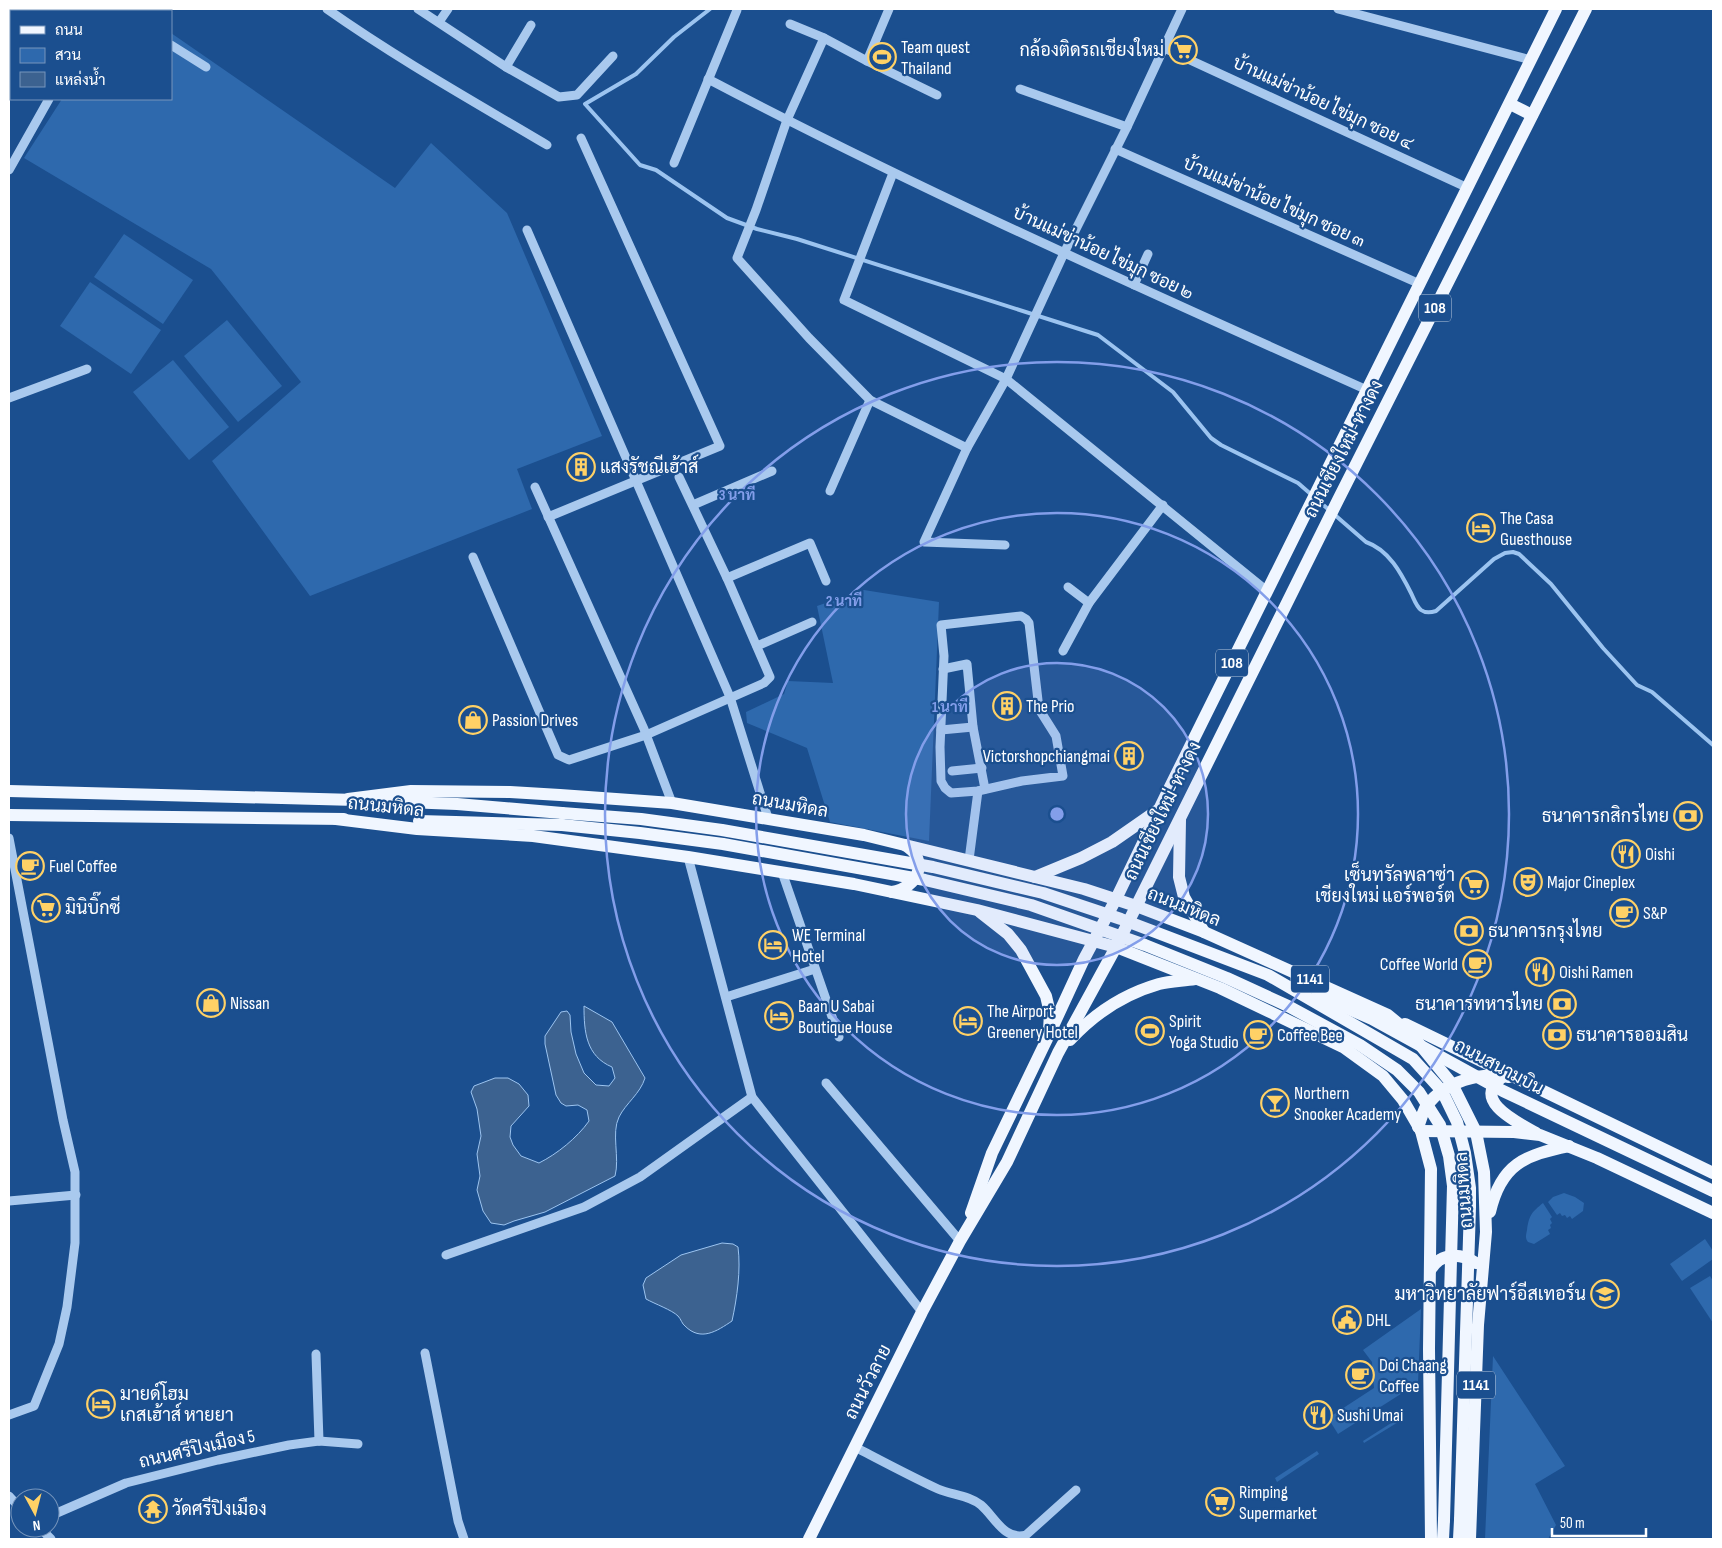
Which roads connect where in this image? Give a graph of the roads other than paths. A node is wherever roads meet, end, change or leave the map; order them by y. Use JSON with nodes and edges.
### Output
{"nodes":[{"id":1,"x":327,"y":9,"type":"edge"},
{"id":2,"x":418,"y":9,"type":"edge"},
{"id":3,"x":448,"y":9,"type":"edge"},
{"id":4,"x":889,"y":9,"type":"edge"},
{"id":5,"x":1182,"y":9,"type":"edge"},
{"id":6,"x":1338,"y":9,"type":"edge"},
{"id":7,"x":1556,"y":9,"type":"edge"},
{"id":8,"x":1586,"y":9,"type":"edge"},
{"id":9,"x":737,"y":10,"type":"dead end"},
{"id":10,"x":440,"y":22,"type":"junction"},
{"id":11,"x":790,"y":24,"type":"dead end"},
{"id":12,"x":531,"y":25,"type":"dead end"},
{"id":13,"x":824,"y":38,"type":"junction"},
{"id":14,"x":172,"y":47,"type":"edge"},
{"id":15,"x":1164,"y":48,"type":"junction"},
{"id":16,"x":613,"y":56,"type":"dead end"},
{"id":17,"x":1531,"y":60,"type":"junction"},
{"id":18,"x":867,"y":62,"type":"junction"},
{"id":19,"x":206,"y":67,"type":"dead end"},
{"id":20,"x":506,"y":67,"type":"junction"},
{"id":21,"x":708,"y":79,"type":"junction"},
{"id":22,"x":1020,"y":89,"type":"dead end"},
{"id":23,"x":937,"y":95,"type":"dead end"},
{"id":24,"x":48,"y":100,"type":"edge"},
{"id":25,"x":1510,"y":104,"type":"junction"},
{"id":26,"x":1532,"y":115,"type":"junction"},
{"id":27,"x":787,"y":120,"type":"junction"},
{"id":28,"x":1127,"y":127,"type":"junction"},
{"id":29,"x":581,"y":138,"type":"dead end"},
{"id":30,"x":547,"y":145,"type":"dead end"},
{"id":31,"x":1115,"y":149,"type":"junction"},
{"id":32,"x":674,"y":163,"type":"dead end"},
{"id":33,"x":9,"y":170,"type":"edge"},
{"id":34,"x":893,"y":173,"type":"junction"},
{"id":35,"x":1468,"y":188,"type":"junction"},
{"id":36,"x":527,"y":230,"type":"dead end"},
{"id":37,"x":1064,"y":254,"type":"junction"},
{"id":38,"x":1148,"y":254,"type":"dead end"},
{"id":39,"x":1420,"y":284,"type":"junction"},
{"id":40,"x":1134,"y":285,"type":"junction"},
{"id":41,"x":87,"y":369,"type":"dead end"},
{"id":42,"x":1006,"y":379,"type":"junction"},
{"id":43,"x":1367,"y":390,"type":"junction"},
{"id":44,"x":9,"y":398,"type":"edge"},
{"id":45,"x":870,"y":400,"type":"junction"},
{"id":46,"x":967,"y":448,"type":"junction"},
{"id":47,"x":772,"y":470,"type":"dead end"},
{"id":48,"x":679,"y":477,"type":"dead end"},
{"id":49,"x":635,"y":481,"type":"junction"},
{"id":50,"x":535,"y":487,"type":"dead end"},
{"id":51,"x":830,"y":491,"type":"dead end"},
{"id":52,"x":693,"y":505,"type":"junction"},
{"id":53,"x":1163,"y":505,"type":"junction"},
{"id":54,"x":548,"y":517,"type":"junction"},
{"id":55,"x":1005,"y":545,"type":"dead end"},
{"id":56,"x":473,"y":557,"type":"dead end"},
{"id":57,"x":727,"y":578,"type":"junction"},
{"id":58,"x":826,"y":581,"type":"dead end"},
{"id":59,"x":1068,"y":587,"type":"dead end"},
{"id":60,"x":1268,"y":591,"type":"junction"},
{"id":61,"x":1090,"y":603,"type":"junction"},
{"id":62,"x":812,"y":622,"type":"dead end"},
{"id":63,"x":757,"y":646,"type":"junction"},
{"id":64,"x":1063,"y":652,"type":"dead end"},
{"id":65,"x":943,"y":669,"type":"junction"},
{"id":66,"x":730,"y":697,"type":"junction"},
{"id":67,"x":973,"y":727,"type":"junction"},
{"id":68,"x":941,"y":730,"type":"junction"},
{"id":69,"x":646,"y":735,"type":"junction"},
{"id":70,"x":982,"y":768,"type":"junction"},
{"id":71,"x":952,"y":771,"type":"dead end"},
{"id":72,"x":981,"y":790,"type":"junction"},
{"id":73,"x":9,"y":792,"type":"edge"},
{"id":74,"x":348,"y":799,"type":"junction"},
{"id":75,"x":672,"y":803,"type":"junction"},
{"id":76,"x":1159,"y":809,"type":"junction"},
{"id":77,"x":9,"y":815,"type":"edge"},
{"id":78,"x":1180,"y":815,"type":"junction"},
{"id":79,"x":768,"y":818,"type":"junction"},
{"id":80,"x":336,"y":819,"type":"junction"},
{"id":81,"x":562,"y":819,"type":"junction"},
{"id":82,"x":9,"y":838,"type":"edge"},
{"id":83,"x":902,"y":844,"type":"junction"},
{"id":84,"x":688,"y":857,"type":"junction"},
{"id":85,"x":969,"y":860,"type":"junction"},
{"id":86,"x":782,"y":872,"type":"junction"},
{"id":87,"x":1035,"y":877,"type":"junction"},
{"id":88,"x":892,"y":892,"type":"junction"},
{"id":89,"x":1116,"y":900,"type":"junction"},
{"id":90,"x":1136,"y":906,"type":"junction"},
{"id":91,"x":977,"y":910,"type":"junction"},
{"id":92,"x":1204,"y":932,"type":"junction"},
{"id":93,"x":1094,"y":940,"type":"junction"},
{"id":94,"x":1116,"y":947,"type":"junction"},
{"id":95,"x":815,"y":969,"type":"junction"},
{"id":96,"x":1268,"y":975,"type":"junction"},
{"id":97,"x":1197,"y":979,"type":"junction"},
{"id":98,"x":726,"y":997,"type":"junction"},
{"id":99,"x":1388,"y":1015,"type":"junction"},
{"id":100,"x":839,"y":1036,"type":"dead end"},
{"id":101,"x":1048,"y":1037,"type":"junction"},
{"id":102,"x":1058,"y":1052,"type":"junction"},
{"id":103,"x":1511,"y":1077,"type":"junction"},
{"id":104,"x":826,"y":1083,"type":"dead end"},
{"id":105,"x":1452,"y":1084,"type":"junction"},
{"id":106,"x":752,"y":1096,"type":"junction"},
{"id":107,"x":1419,"y":1129,"type":"junction"},
{"id":108,"x":1476,"y":1132,"type":"junction"},
{"id":109,"x":1540,"y":1135,"type":"junction"},
{"id":110,"x":1569,"y":1146,"type":"junction"},
{"id":111,"x":1713,"y":1173,"type":"edge"},
{"id":112,"x":1713,"y":1191,"type":"edge"},
{"id":113,"x":76,"y":1195,"type":"junction"},
{"id":114,"x":9,"y":1201,"type":"edge"},
{"id":115,"x":1713,"y":1213,"type":"edge"},
{"id":116,"x":1486,"y":1232,"type":"junction"},
{"id":117,"x":960,"y":1241,"type":"junction"},
{"id":118,"x":446,"y":1255,"type":"dead end"},
{"id":119,"x":1431,"y":1269,"type":"junction"},
{"id":120,"x":1482,"y":1273,"type":"junction"},
{"id":121,"x":922,"y":1312,"type":"junction"},
{"id":122,"x":424,"y":1353,"type":"dead end"},
{"id":123,"x":316,"y":1354,"type":"dead end"},
{"id":124,"x":9,"y":1415,"type":"edge"},
{"id":125,"x":319,"y":1441,"type":"junction"},
{"id":126,"x":358,"y":1444,"type":"dead end"},
{"id":127,"x":855,"y":1447,"type":"junction"},
{"id":128,"x":1076,"y":1490,"type":"dead end"},
{"id":129,"x":60,"y":1512,"type":"edge"},
{"id":130,"x":464,"y":1539,"type":"edge"},
{"id":131,"x":809,"y":1539,"type":"edge"},
{"id":132,"x":1431,"y":1539,"type":"edge"},
{"id":133,"x":1443,"y":1539,"type":"edge"},
{"id":134,"x":1459,"y":1539,"type":"edge"},
{"id":135,"x":1470,"y":1539,"type":"edge"}],
"edges":[{"from":1,"to":30,"type":"street"},
{"from":2,"to":10,"type":"street"},
{"from":3,"to":10,"type":"street"},
{"from":4,"to":18,"type":"street"},
{"from":5,"to":15,"type":"street"},
{"from":6,"to":17,"type":"street"},
{"from":7,"to":17,"type":"main road","name":"ถนนเชียงใหม่-หางดง","number":"108"},
{"from":8,"to":26,"type":"main road","name":"ถนนเชียงใหม่-หางดง","number":"108"},
{"from":9,"to":21,"type":"street"},
{"from":10,"to":20,"type":"street"},
{"from":11,"to":13,"type":"street"},
{"from":12,"to":20,"type":"street"},
{"from":13,"to":18,"type":"street"},
{"from":13,"to":27,"type":"street"},
{"from":14,"to":19,"type":"street"},
{"from":15,"to":28,"type":"street"},
{"from":15,"to":35,"type":"street","name":"บ้านแม่ข่าน้อย ไข่มุก ซอย ๔"},
{"from":16,"to":20,"type":"street"},
{"from":17,"to":25,"type":"main road","name":"ถนนเชียงใหม่-หางดง","number":"108"},
{"from":18,"to":23,"type":"street"},
{"from":21,"to":27,"type":"street","name":"บ้านแม่ข่าน้อย ไข่มุก ซอย ๒"},
{"from":21,"to":32,"type":"street"},
{"from":22,"to":28,"type":"street"},
{"from":24,"to":33,"type":"street"},
{"from":25,"to":26,"type":"main road"},
{"from":25,"to":35,"type":"main road","name":"ถนนเชียงใหม่-หางดง","number":"108"},
{"from":26,"to":78,"type":"main road","name":"ถนนเชียงใหม่-หางดง","number":"108"},
{"from":27,"to":34,"type":"street","name":"บ้านแม่ข่าน้อย ไข่มุก ซอย ๒"},
{"from":27,"to":45,"type":"street"},
{"from":28,"to":31,"type":"street"},
{"from":29,"to":49,"type":"street"},
{"from":31,"to":37,"type":"street"},
{"from":31,"to":39,"type":"street","name":"บ้านแม่ข่าน้อย ไข่มุก ซอย ๓"},
{"from":34,"to":37,"type":"street","name":"บ้านแม่ข่าน้อย ไข่มุก ซอย ๒"},
{"from":34,"to":42,"type":"street"},
{"from":35,"to":39,"type":"main road","name":"ถนนเชียงใหม่-หางดง","number":"108"},
{"from":36,"to":49,"type":"street"},
{"from":37,"to":40,"type":"street","name":"บ้านแม่ข่าน้อย ไข่มุก ซอย ๒"},
{"from":37,"to":42,"type":"street"},
{"from":38,"to":40,"type":"street"},
{"from":39,"to":43,"type":"main road","name":"ถนนเชียงใหม่-หางดง","number":"108"},
{"from":40,"to":43,"type":"street","name":"บ้านแม่ข่าน้อย ไข่มุก ซอย ๒"},
{"from":41,"to":44,"type":"street"},
{"from":42,"to":46,"type":"street"},
{"from":42,"to":53,"type":"street"},
{"from":43,"to":60,"type":"main road","name":"ถนนเชียงใหม่-หางดง","number":"108"},
{"from":45,"to":46,"type":"street"},
{"from":45,"to":51,"type":"street"},
{"from":46,"to":55,"type":"street"},
{"from":47,"to":52,"type":"street"},
{"from":48,"to":52,"type":"street"},
{"from":49,"to":54,"type":"street"},
{"from":49,"to":66,"type":"street"},
{"from":50,"to":54,"type":"street"},
{"from":52,"to":57,"type":"street"},
{"from":53,"to":60,"type":"street"},
{"from":53,"to":61,"type":"street"},
{"from":54,"to":69,"type":"street"},
{"from":56,"to":69,"type":"street"},
{"from":57,"to":58,"type":"street"},
{"from":57,"to":63,"type":"street"},
{"from":59,"to":61,"type":"street"},
{"from":60,"to":76,"type":"main road","name":"ถนนเชียงใหม่-หางดง","number":"108"},
{"from":61,"to":64,"type":"street"},
{"from":62,"to":63,"type":"street"},
{"from":63,"to":66,"type":"street"},
{"from":65,"to":67,"type":"street"},
{"from":65,"to":68,"type":"street"},
{"from":65,"to":72,"type":"street"},
{"from":66,"to":69,"type":"street"},
{"from":66,"to":79,"type":"street"},
{"from":67,"to":68,"type":"street"},
{"from":67,"to":70,"type":"street"},
{"from":68,"to":72,"type":"street"},
{"from":69,"to":75,"type":"street"},
{"from":70,"to":71,"type":"street"},
{"from":70,"to":72,"type":"street"},
{"from":72,"to":85,"type":"street"},
{"from":73,"to":74,"type":"main road","name":"ถนนมหิดล","number":"1141"},
{"from":74,"to":75,"type":"main road","name":"ถนนมหิดล","number":"1141"},
{"from":74,"to":81,"type":"main road","name":"ถนนมหิดล","number":"1141"},
{"from":75,"to":79,"type":"main road","name":"ถนนมหิดล","number":"1141"},
{"from":76,"to":87,"type":"main road"},
{"from":76,"to":89,"type":"main road","name":"ถนนเชียงใหม่-หางดง","number":"108"},
{"from":77,"to":80,"type":"main road","name":"ถนนมหิดล","number":"1141"},
{"from":78,"to":90,"type":"main road","name":"ถนนเชียงใหม่-หางดง","number":"108"},
{"from":78,"to":92,"type":"main road"},
{"from":79,"to":83,"type":"main road","name":"ถนนมหิดล","number":"1141"},
{"from":80,"to":81,"type":"main road","name":"ถนนมหิดล","number":"1141"},
{"from":80,"to":84,"type":"main road","name":"ถนนมหิดล","number":"1141"},
{"from":81,"to":96,"type":"main road","name":"ถนนมหิดล","number":"1141","bridge":true},
{"from":81,"to":133,"type":"main road","name":"ถนนมหิดล","number":"1141","bridge":true},
{"from":82,"to":113,"type":"street"},
{"from":83,"to":85,"type":"main road","name":"ถนนมหิดล","number":"1141"},
{"from":83,"to":88,"type":"main road"},
{"from":84,"to":86,"type":"main road","name":"ถนนมหิดล","number":"1141"},
{"from":84,"to":98,"type":"street"},
{"from":85,"to":87,"type":"main road","name":"ถนนมหิดล","number":"1141"},
{"from":86,"to":88,"type":"main road","name":"ถนนมหิดล","number":"1141"},
{"from":86,"to":95,"type":"street"},
{"from":87,"to":89,"type":"main road","name":"ถนนมหิดล","number":"1141"},
{"from":88,"to":91,"type":"main road","name":"ถนนมหิดล","number":"1141"},
{"from":89,"to":90,"type":"main road","name":"ถนนมหิดล","number":"1141"},
{"from":89,"to":93,"type":"main road","number":"108"},
{"from":90,"to":92,"type":"main road","name":"ถนนมหิดล","number":"1141"},
{"from":90,"to":94,"type":"main road","number":"108"},
{"from":91,"to":93,"type":"main road","name":"ถนนมหิดล","number":"1141"},
{"from":91,"to":101,"type":"main road"},
{"from":92,"to":99,"type":"main road","name":"ถนนมหิดล","number":"1141"},
{"from":93,"to":94,"type":"main road","name":"ถนนมหิดล","number":"1141"},
{"from":93,"to":101,"type":"main road","name":"ถนนวัวลาย","number":"108"},
{"from":94,"to":97,"type":"main road","name":"ถนนมหิดล","number":"1141"},
{"from":94,"to":102,"type":"main road","name":"ถนนวัวลาย","number":"108"},
{"from":95,"to":98,"type":"street"},
{"from":95,"to":100,"type":"street"},
{"from":96,"to":112,"type":"main road","name":"ถนนสนามบิน","number":"1141","bridge":true},
{"from":96,"to":134,"type":"main road","name":"ถนนมหิดล","number":"1141","bridge":true},
{"from":97,"to":102,"type":"main road"},
{"from":97,"to":107,"type":"main road","name":"ถนนมหิดล","number":"1141"},
{"from":98,"to":106,"type":"street"},
{"from":99,"to":103,"type":"main road","name":"ถนนสนามบิน","number":"1141"},
{"from":99,"to":105,"type":"main road","name":"ถนนมหิดล","number":"1141"},
{"from":101,"to":117,"type":"main road","name":"ถนนวัวลาย","number":"108"},
{"from":102,"to":117,"type":"main road","name":"ถนนวัวลาย","number":"108"},
{"from":103,"to":105,"type":"main road"},
{"from":103,"to":109,"type":"main road"},
{"from":103,"to":111,"type":"main road","name":"ถนนสนามบิน","number":"1141"},
{"from":104,"to":117,"type":"street"},
{"from":105,"to":107,"type":"main road"},
{"from":105,"to":108,"type":"main road","name":"ถนนมหิดล","number":"1141"},
{"from":106,"to":118,"type":"street"},
{"from":106,"to":121,"type":"street"},
{"from":107,"to":108,"type":"main road"},
{"from":107,"to":119,"type":"main road","name":"ถนนมหิดล","number":"1141"},
{"from":108,"to":109,"type":"main road"},
{"from":108,"to":116,"type":"main road","name":"ถนนมหิดล","number":"1141"},
{"from":109,"to":110,"type":"main road"},
{"from":110,"to":115,"type":"main road"},
{"from":110,"to":116,"type":"main road"},
{"from":113,"to":114,"type":"street"},
{"from":113,"to":124,"type":"street"},
{"from":116,"to":120,"type":"main road","name":"ถนนมหิดล","number":"1141"},
{"from":117,"to":121,"type":"main road","name":"ถนนวัวลาย","number":"108"},
{"from":119,"to":120,"type":"main road"},
{"from":119,"to":132,"type":"main road","name":"ถนนมหิดล","number":"1141"},
{"from":120,"to":135,"type":"main road","name":"ถนนมหิดล","number":"1141"},
{"from":121,"to":127,"type":"main road","name":"ถนนวัวลาย"},
{"from":122,"to":130,"type":"street"},
{"from":123,"to":125,"type":"street"},
{"from":125,"to":126,"type":"street","name":"ถนนศรีปิงเมือง 5"},
{"from":125,"to":129,"type":"street","name":"ถนนศรีปิงเมือง 5"},
{"from":127,"to":128,"type":"street"},
{"from":127,"to":131,"type":"main road","name":"ถนนวัวลาย"}]}
